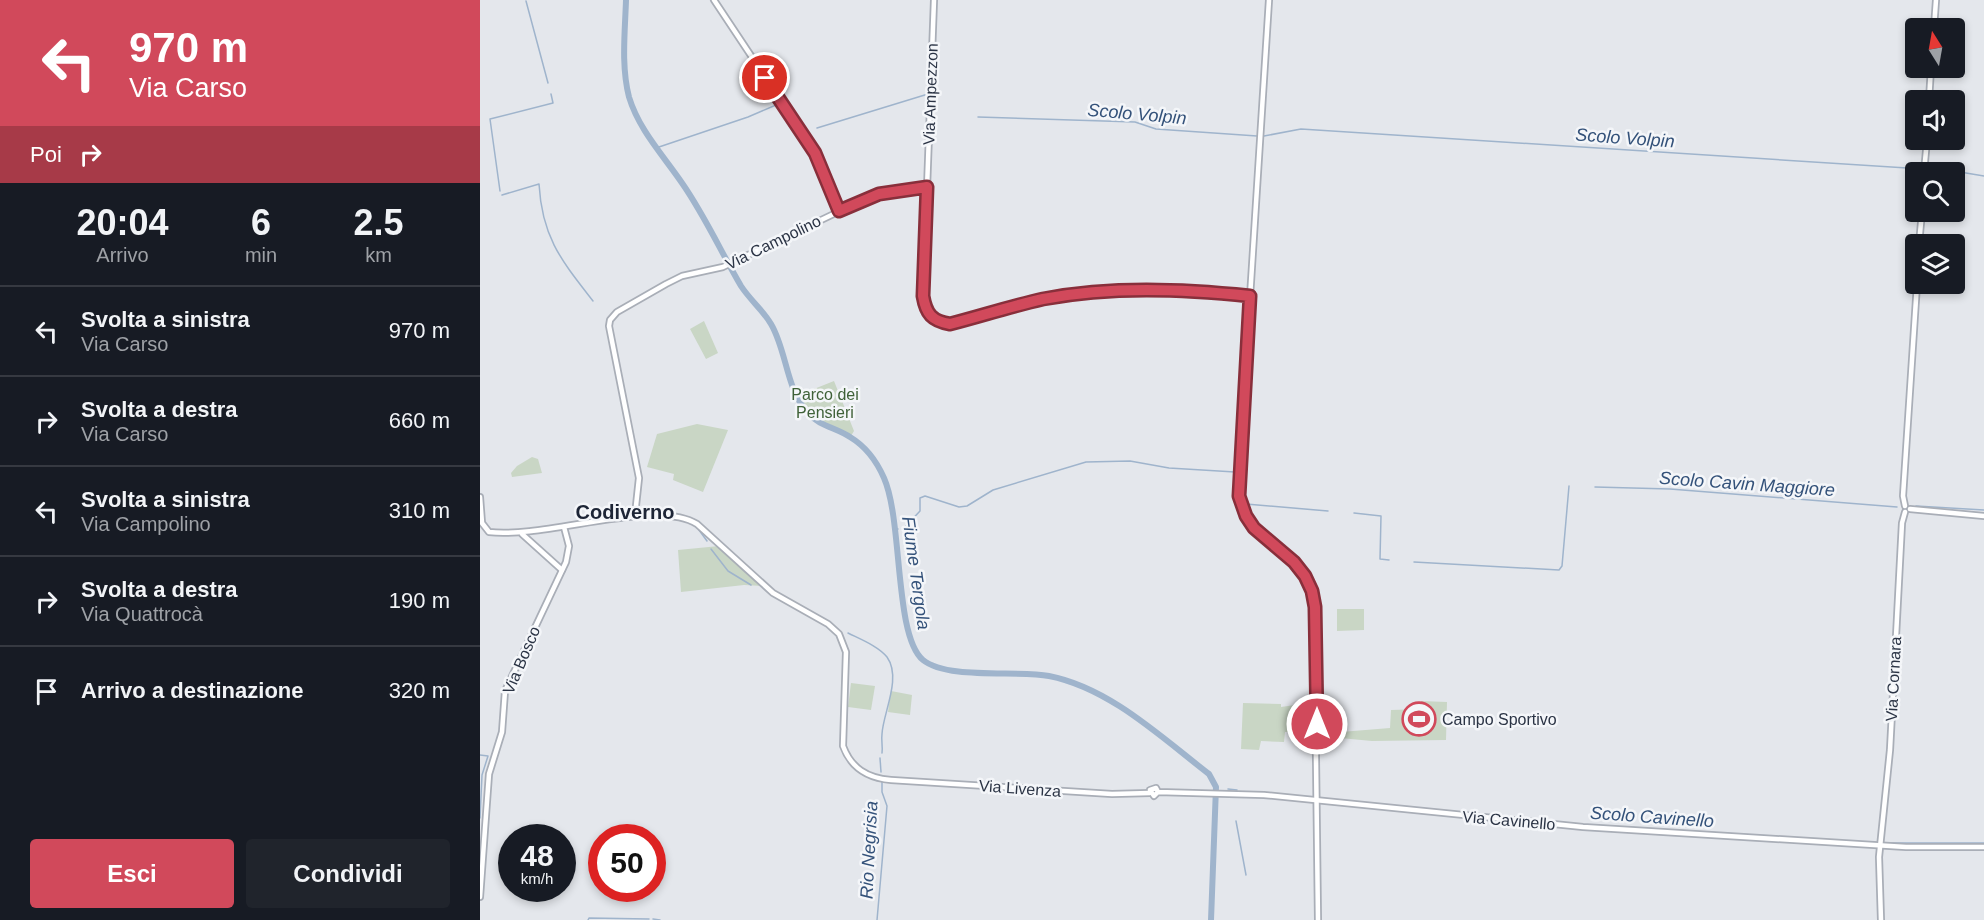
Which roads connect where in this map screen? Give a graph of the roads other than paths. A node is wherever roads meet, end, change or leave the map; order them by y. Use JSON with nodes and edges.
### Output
{"nodes":[{"id":1,"x":714,"y":0,"type":"edge"},
{"id":2,"x":934,"y":0,"type":"edge"},
{"id":3,"x":1269,"y":0,"type":"edge"},
{"id":4,"x":1936,"y":0,"type":"edge"},
{"id":5,"x":1935,"y":18,"type":"edge"},
{"id":6,"x":927,"y":187,"type":"junction"},
{"id":7,"x":839,"y":211,"type":"junction"},
{"id":8,"x":1916,"y":294,"type":"edge"},
{"id":9,"x":1250,"y":296,"type":"junction"},
{"id":10,"x":480,"y":497,"type":"edge"},
{"id":11,"x":1907,"y":509,"type":"junction"},
{"id":12,"x":635,"y":515,"type":"junction"},
{"id":13,"x":1984,"y":516,"type":"edge"},
{"id":14,"x":564,"y":527,"type":"junction"},
{"id":15,"x":533,"y":532,"type":"junction"},
{"id":16,"x":521,"y":533,"type":"junction"},
{"id":17,"x":533,"y":542,"type":"junction"},
{"id":18,"x":562,"y":570,"type":"junction"},
{"id":19,"x":1318,"y":801,"type":"junction"},
{"id":20,"x":1880,"y":846,"type":"junction"},
{"id":21,"x":1984,"y":847,"type":"edge"},
{"id":22,"x":480,"y":897,"type":"edge"},
{"id":23,"x":1318,"y":920,"type":"edge"},
{"id":24,"x":1881,"y":920,"type":"edge"}],
"edges":[{"from":1,"to":7,"type":"street"},
{"from":2,"to":6,"type":"street","name":"Via Ampezzon"},
{"from":3,"to":9,"type":"street"},
{"from":4,"to":5,"type":"street"},
{"from":6,"to":7,"type":"street","name":"Via Campolino"},
{"from":6,"to":9,"type":"street","name":"Via Ampezzon"},
{"from":7,"to":12,"type":"street","name":"Via Campolino"},
{"from":8,"to":11,"type":"street","name":"Via Cornara"},
{"from":9,"to":19,"type":"street"},
{"from":10,"to":16,"type":"street"},
{"from":11,"to":13,"type":"street"},
{"from":11,"to":20,"type":"street","name":"Via Cornara"},
{"from":12,"to":14,"type":"street"},
{"from":12,"to":19,"type":"street","name":"Via Livenza"},
{"from":14,"to":15,"type":"street"},
{"from":14,"to":18,"type":"street","name":"Via Bosco"},
{"from":15,"to":16,"type":"street"},
{"from":15,"to":17,"type":"street"},
{"from":16,"to":17,"type":"street"},
{"from":17,"to":18,"type":"street"},
{"from":18,"to":22,"type":"street","name":"Via Bosco"},
{"from":19,"to":20,"type":"street","name":"Via Cavinello"},
{"from":19,"to":23,"type":"street"},
{"from":20,"to":21,"type":"street","name":"Via Cavinello"},
{"from":20,"to":24,"type":"street","name":"Via Cornara"}]}
